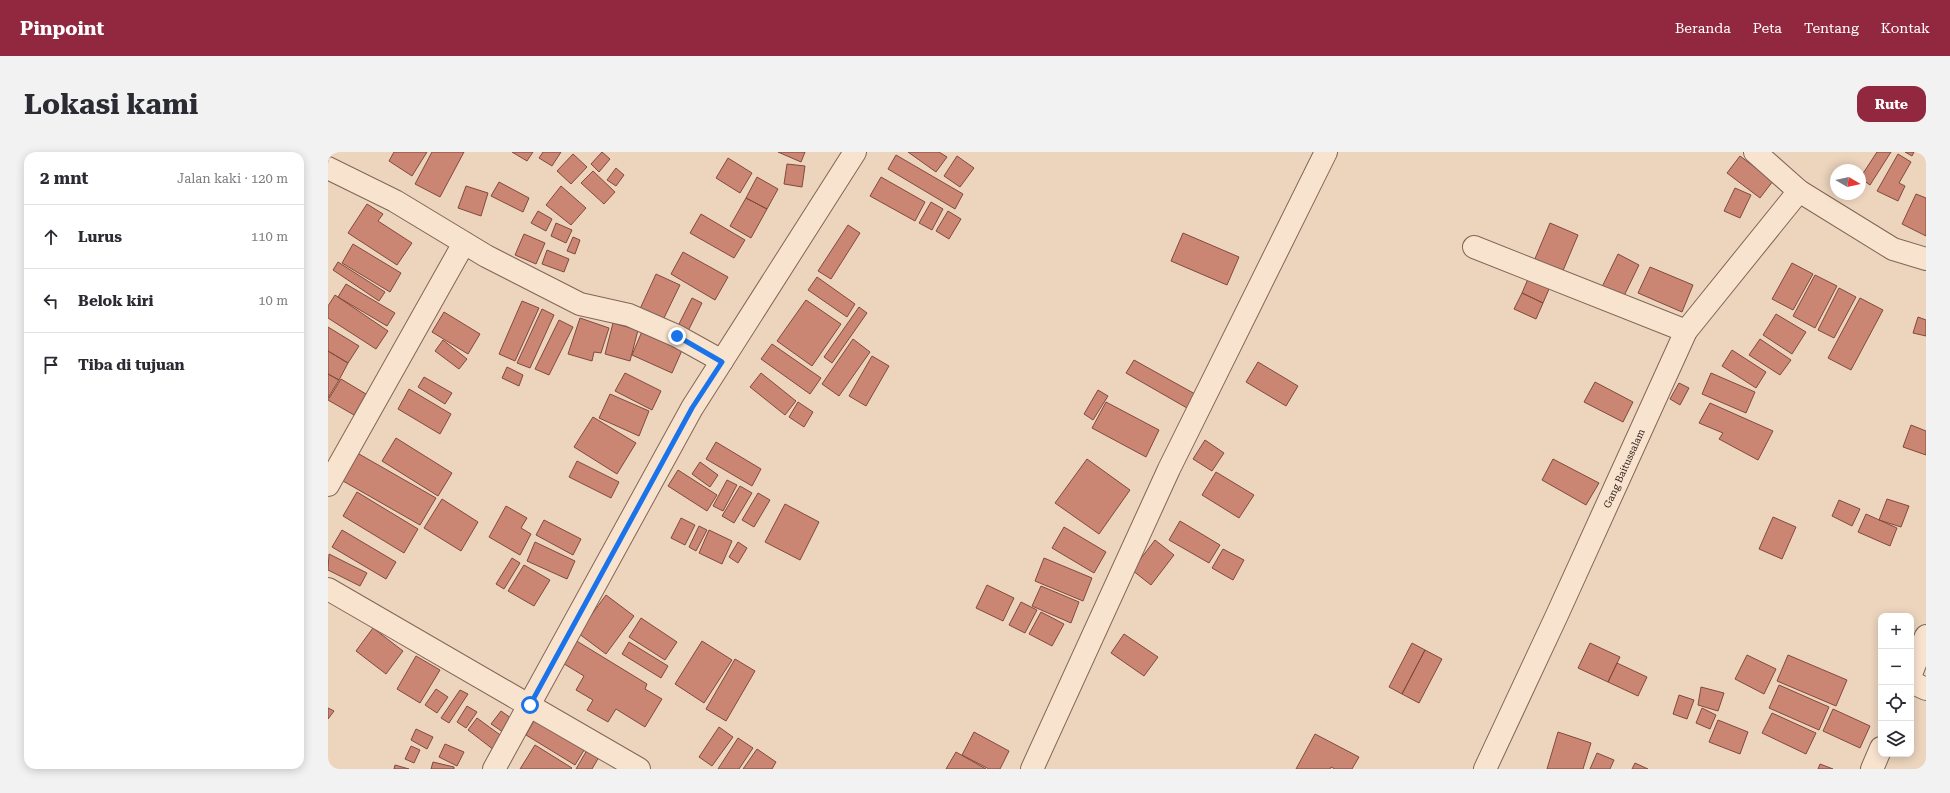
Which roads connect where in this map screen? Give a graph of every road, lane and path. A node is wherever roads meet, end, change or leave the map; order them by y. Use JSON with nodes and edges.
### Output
{"nodes":[{"id":1,"x":855,"y":152,"type":"edge"},
{"id":2,"x":1326,"y":152,"type":"edge"},
{"id":3,"x":1755,"y":152,"type":"edge"},
{"id":4,"x":328,"y":168,"type":"edge"},
{"id":5,"x":1799,"y":191,"type":"junction"},
{"id":6,"x":464,"y":243,"type":"junction"},
{"id":7,"x":1474,"y":247,"type":"dead end"},
{"id":8,"x":1926,"y":259,"type":"edge"},
{"id":9,"x":1686,"y":331,"type":"junction"},
{"id":10,"x":722,"y":362,"type":"junction"},
{"id":11,"x":328,"y":485,"type":"edge"},
{"id":12,"x":328,"y":589,"type":"edge"},
{"id":13,"x":1926,"y":636,"type":"edge"},
{"id":14,"x":1914,"y":666,"type":"edge"},
{"id":15,"x":1914,"y":683,"type":"edge"},
{"id":16,"x":1926,"y":689,"type":"edge"},
{"id":17,"x":530,"y":705,"type":"junction"},
{"id":18,"x":1878,"y":755,"type":"edge"},
{"id":19,"x":494,"y":769,"type":"edge"},
{"id":20,"x":639,"y":769,"type":"edge"},
{"id":21,"x":1032,"y":769,"type":"edge"},
{"id":22,"x":1485,"y":769,"type":"edge"},
{"id":23,"x":1872,"y":769,"type":"edge"}],
"edges":[{"from":1,"to":10,"type":"street"},
{"from":2,"to":21,"type":"street"},
{"from":3,"to":5,"type":"street"},
{"from":4,"to":6,"type":"street"},
{"from":5,"to":8,"type":"street"},
{"from":5,"to":9,"type":"street","name":"Gang Baitussalam"},
{"from":6,"to":10,"type":"street"},
{"from":6,"to":11,"type":"street"},
{"from":7,"to":9,"type":"street"},
{"from":9,"to":22,"type":"street","name":"Gang Baitussalam"},
{"from":10,"to":17,"type":"street"},
{"from":12,"to":17,"type":"street"},
{"from":13,"to":14,"type":"street"},
{"from":15,"to":16,"type":"street"},
{"from":17,"to":19,"type":"street"},
{"from":17,"to":20,"type":"street"},
{"from":18,"to":23,"type":"street"}]}
